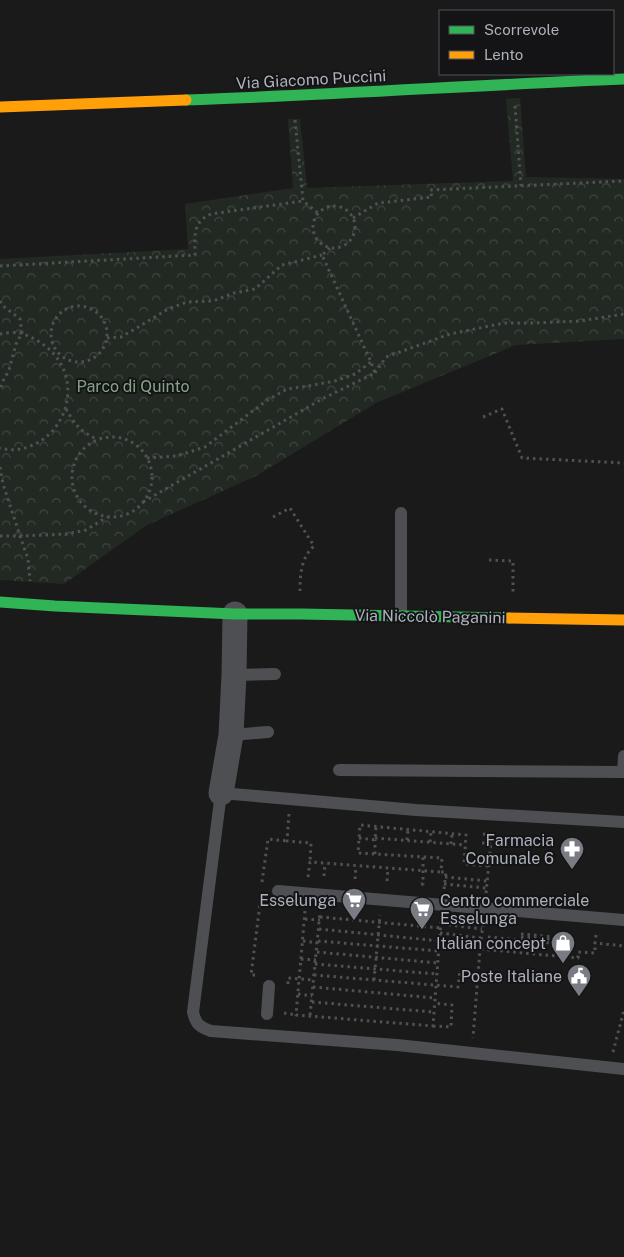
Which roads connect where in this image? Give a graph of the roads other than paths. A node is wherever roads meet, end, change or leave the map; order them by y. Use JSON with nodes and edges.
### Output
{"nodes":[{"id":1,"x":624,"y":79,"type":"edge"},
{"id":2,"x":0,"y":107,"type":"edge"},
{"id":3,"x":401,"y":513,"type":"dead end"},
{"id":4,"x":0,"y":602,"type":"edge"},
{"id":5,"x":235,"y":614,"type":"junction"},
{"id":6,"x":401,"y":615,"type":"junction"},
{"id":7,"x":624,"y":620,"type":"edge"},
{"id":8,"x":275,"y":674,"type":"dead end"},
{"id":9,"x":234,"y":675,"type":"junction"},
{"id":10,"x":268,"y":732,"type":"dead end"},
{"id":11,"x":231,"y":735,"type":"junction"},
{"id":12,"x":624,"y":756,"type":"edge"},
{"id":13,"x":338,"y":770,"type":"dead end"},
{"id":14,"x":221,"y":793,"type":"junction"},
{"id":15,"x":624,"y":822,"type":"edge"},
{"id":16,"x":278,"y":891,"type":"dead end"},
{"id":17,"x":624,"y":920,"type":"edge"},
{"id":18,"x":269,"y":986,"type":"dead end"},
{"id":19,"x":268,"y":1014,"type":"dead end"},
{"id":20,"x":624,"y":1068,"type":"edge"}],
"edges":[{"from":1,"to":2,"type":"street","name":"Via Giacomo Puccini"},
{"from":3,"to":6,"type":"lane"},
{"from":4,"to":5,"type":"street","name":"Via Niccolò Paganini"},
{"from":5,"to":6,"type":"street","name":"Via Niccolò Paganini"},
{"from":5,"to":9,"type":"street"},
{"from":6,"to":7,"type":"street","name":"Via Niccolò Paganini"},
{"from":8,"to":9,"type":"lane"},
{"from":9,"to":11,"type":"street"},
{"from":10,"to":11,"type":"lane"},
{"from":11,"to":14,"type":"street"},
{"from":12,"to":13,"type":"lane"},
{"from":14,"to":15,"type":"lane"},
{"from":14,"to":20,"type":"lane"},
{"from":16,"to":17,"type":"lane"},
{"from":18,"to":19,"type":"lane"}]}
